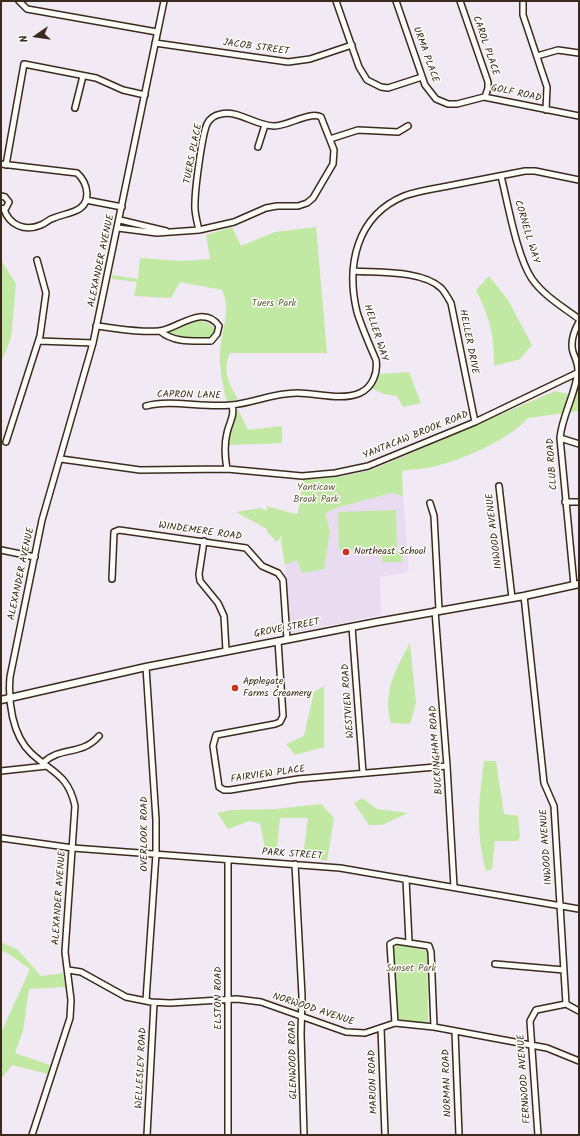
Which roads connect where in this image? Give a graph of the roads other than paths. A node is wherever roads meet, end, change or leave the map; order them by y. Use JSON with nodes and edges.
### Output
{"nodes":[{"id":1,"x":19,"y":1,"type":"edge"},
{"id":2,"x":164,"y":1,"type":"edge"},
{"id":3,"x":336,"y":1,"type":"edge"},
{"id":4,"x":396,"y":1,"type":"edge"},
{"id":5,"x":460,"y":1,"type":"edge"},
{"id":6,"x":523,"y":1,"type":"edge"},
{"id":7,"x":157,"y":32,"type":"junction"},
{"id":8,"x":155,"y":44,"type":"junction"},
{"id":9,"x":352,"y":45,"type":"junction"},
{"id":10,"x":579,"y":52,"type":"edge"},
{"id":11,"x":537,"y":56,"type":"junction"},
{"id":12,"x":83,"y":76,"type":"junction"},
{"id":13,"x":422,"y":77,"type":"junction"},
{"id":14,"x":145,"y":94,"type":"junction"},
{"id":15,"x":485,"y":97,"type":"junction"},
{"id":16,"x":449,"y":104,"type":"joint"},
{"id":17,"x":75,"y":108,"type":"dead end"},
{"id":18,"x":546,"y":110,"type":"junction"},
{"id":19,"x":579,"y":116,"type":"edge"},
{"id":20,"x":265,"y":125,"type":"junction"},
{"id":21,"x":408,"y":126,"type":"dead end"},
{"id":22,"x":330,"y":139,"type":"junction"},
{"id":23,"x":258,"y":147,"type":"dead end"},
{"id":24,"x":4,"y":164,"type":"edge"},
{"id":25,"x":501,"y":176,"type":"junction"},
{"id":26,"x":579,"y":180,"type":"edge"},
{"id":27,"x":1,"y":196,"type":"edge"},
{"id":28,"x":86,"y":200,"type":"junction"},
{"id":29,"x":122,"y":207,"type":"junction"},
{"id":30,"x":3,"y":209,"type":"edge"},
{"id":31,"x":120,"y":220,"type":"junction"},
{"id":32,"x":118,"y":228,"type":"junction"},
{"id":33,"x":199,"y":230,"type":"junction"},
{"id":34,"x":169,"y":232,"type":"junction"},
{"id":35,"x":37,"y":260,"type":"dead end"},
{"id":36,"x":353,"y":271,"type":"junction"},
{"id":37,"x":579,"y":319,"type":"edge"},
{"id":38,"x":579,"y":322,"type":"edge"},
{"id":39,"x":96,"y":326,"type":"junction"},
{"id":40,"x":160,"y":331,"type":"junction"},
{"id":41,"x":39,"y":341,"type":"junction"},
{"id":42,"x":93,"y":343,"type":"junction"},
{"id":43,"x":577,"y":373,"type":"junction"},
{"id":44,"x":232,"y":405,"type":"junction"},
{"id":45,"x":146,"y":406,"type":"dead end"},
{"id":46,"x":474,"y":422,"type":"junction"},
{"id":47,"x":560,"y":438,"type":"junction"},
{"id":48,"x":6,"y":442,"type":"dead end"},
{"id":49,"x":579,"y":444,"type":"edge"},
{"id":50,"x":61,"y":459,"type":"junction"},
{"id":51,"x":227,"y":469,"type":"junction"},
{"id":52,"x":499,"y":486,"type":"dead end"},
{"id":53,"x":565,"y":502,"type":"junction"},
{"id":54,"x":579,"y":502,"type":"edge"},
{"id":55,"x":430,"y":503,"type":"dead end"},
{"id":56,"x":204,"y":541,"type":"junction"},
{"id":57,"x":1,"y":550,"type":"edge"},
{"id":58,"x":35,"y":557,"type":"junction"},
{"id":59,"x":112,"y":579,"type":"dead end"},
{"id":60,"x":576,"y":584,"type":"edge"},
{"id":61,"x":524,"y":596,"type":"junction"},
{"id":62,"x":512,"y":598,"type":"junction"},
{"id":63,"x":437,"y":611,"type":"junction"},
{"id":64,"x":352,"y":627,"type":"junction"},
{"id":65,"x":287,"y":639,"type":"junction"},
{"id":66,"x":278,"y":641,"type":"junction"},
{"id":67,"x":226,"y":650,"type":"junction"},
{"id":68,"x":146,"y":667,"type":"junction"},
{"id":69,"x":10,"y":698,"type":"junction"},
{"id":70,"x":1,"y":700,"type":"edge"},
{"id":71,"x":99,"y":736,"type":"dead end"},
{"id":72,"x":45,"y":765,"type":"junction"},
{"id":73,"x":447,"y":766,"type":"junction"},
{"id":74,"x":1,"y":771,"type":"edge"},
{"id":75,"x":363,"y":773,"type":"junction"},
{"id":76,"x":1,"y":838,"type":"edge"},
{"id":77,"x":73,"y":848,"type":"junction"},
{"id":78,"x":156,"y":854,"type":"junction"},
{"id":79,"x":228,"y":860,"type":"junction"},
{"id":80,"x":295,"y":864,"type":"junction"},
{"id":81,"x":406,"y":879,"type":"junction"},
{"id":82,"x":454,"y":887,"type":"junction"},
{"id":83,"x":560,"y":906,"type":"junction"},
{"id":84,"x":579,"y":909,"type":"edge"},
{"id":85,"x":409,"y":942,"type":"junction"},
{"id":86,"x":495,"y":964,"type":"dead end"},
{"id":87,"x":68,"y":970,"type":"junction"},
{"id":88,"x":564,"y":970,"type":"junction"},
{"id":89,"x":146,"y":1000,"type":"junction"},
{"id":90,"x":228,"y":1000,"type":"junction"},
{"id":91,"x":154,"y":1003,"type":"junction"},
{"id":92,"x":566,"y":1004,"type":"junction"},
{"id":93,"x":579,"y":1011,"type":"edge"},
{"id":94,"x":302,"y":1016,"type":"junction"},
{"id":95,"x":395,"y":1023,"type":"junction"},
{"id":96,"x":434,"y":1027,"type":"junction"},
{"id":97,"x":381,"y":1028,"type":"junction"},
{"id":98,"x":454,"y":1031,"type":"junction"},
{"id":99,"x":531,"y":1045,"type":"junction"},
{"id":100,"x":579,"y":1061,"type":"edge"},
{"id":101,"x":32,"y":1135,"type":"edge"},
{"id":102,"x":147,"y":1135,"type":"edge"},
{"id":103,"x":228,"y":1135,"type":"edge"},
{"id":104,"x":304,"y":1135,"type":"edge"},
{"id":105,"x":386,"y":1135,"type":"edge"},
{"id":106,"x":459,"y":1135,"type":"edge"},
{"id":107,"x":538,"y":1135,"type":"edge"}],
"edges":[{"from":1,"to":7,"type":"street"},
{"from":2,"to":7,"type":"street","name":"ALEXANDER AVENUE"},
{"from":3,"to":9,"type":"street"},
{"from":4,"to":13,"type":"street","name":"URMA PLACE"},
{"from":5,"to":15,"type":"street","name":"CAROL PLACE"},
{"from":6,"to":11,"type":"street"},
{"from":7,"to":8,"type":"street","name":"ALEXANDER AVENUE"},
{"from":8,"to":9,"type":"street","name":"JACOB STREET"},
{"from":8,"to":14,"type":"street","name":"ALEXANDER AVENUE"},
{"from":9,"to":13,"type":"street"},
{"from":10,"to":11,"type":"street"},
{"from":11,"to":18,"type":"street"},
{"from":12,"to":14,"type":"street"},
{"from":12,"to":17,"type":"street"},
{"from":12,"to":24,"type":"street"},
{"from":13,"to":16,"type":"street","name":"URMA PLACE"},
{"from":14,"to":29,"type":"street","name":"ALEXANDER AVENUE"},
{"from":15,"to":16,"type":"street","name":"GOLF ROAD"},
{"from":15,"to":18,"type":"street","name":"GOLF ROAD"},
{"from":18,"to":19,"type":"street","name":"GOLF ROAD"},
{"from":20,"to":22,"type":"street","name":"TUERS PLACE"},
{"from":20,"to":23,"type":"street"},
{"from":20,"to":33,"type":"street","name":"TUERS PLACE"},
{"from":21,"to":22,"type":"street"},
{"from":22,"to":33,"type":"street","name":"TUERS PLACE"},
{"from":24,"to":28,"type":"street"},
{"from":25,"to":26,"type":"street","name":"HELLER WAY"},
{"from":25,"to":36,"type":"street","name":"HELLER WAY"},
{"from":25,"to":37,"type":"street","name":"CORNELL WAY"},
{"from":27,"to":30,"type":"street"},
{"from":28,"to":29,"type":"street"},
{"from":28,"to":30,"type":"street"},
{"from":29,"to":31,"type":"street","name":"ALEXANDER AVENUE"},
{"from":31,"to":32,"type":"street","name":"ALEXANDER AVENUE"},
{"from":31,"to":34,"type":"street"},
{"from":32,"to":34,"type":"street"},
{"from":32,"to":39,"type":"street","name":"ALEXANDER AVENUE"},
{"from":33,"to":34,"type":"street"},
{"from":35,"to":41,"type":"street"},
{"from":36,"to":44,"type":"street","name":"HELLER WAY"},
{"from":36,"to":46,"type":"street","name":"HELLER DRIVE"},
{"from":38,"to":43,"type":"street","name":"CLUB ROAD"},
{"from":39,"to":40,"type":"street"},
{"from":39,"to":42,"type":"street","name":"ALEXANDER AVENUE"},
{"from":40,"to":40,"type":"street"},
{"from":41,"to":42,"type":"street"},
{"from":41,"to":48,"type":"street"},
{"from":42,"to":50,"type":"street","name":"ALEXANDER AVENUE"},
{"from":43,"to":46,"type":"street","name":"YANTACAW BROOK ROAD"},
{"from":43,"to":47,"type":"street","name":"CLUB ROAD"},
{"from":44,"to":45,"type":"street","name":"CAPRON LANE"},
{"from":44,"to":51,"type":"street"},
{"from":46,"to":51,"type":"street","name":"YANTACAW BROOK ROAD"},
{"from":47,"to":49,"type":"street"},
{"from":47,"to":53,"type":"street","name":"CLUB ROAD"},
{"from":50,"to":51,"type":"street","name":"YANTACAW BROOK ROAD"},
{"from":50,"to":58,"type":"street","name":"ALEXANDER AVENUE"},
{"from":52,"to":62,"type":"street","name":"INWOOD AVENUE"},
{"from":53,"to":54,"type":"street"},
{"from":53,"to":60,"type":"street","name":"CLUB ROAD"},
{"from":55,"to":63,"type":"street","name":"BUCKINGHAM ROAD"},
{"from":56,"to":59,"type":"street","name":"WINDEMERE ROAD"},
{"from":56,"to":65,"type":"street","name":"WINDEMERE ROAD"},
{"from":56,"to":67,"type":"street"},
{"from":57,"to":58,"type":"street"},
{"from":58,"to":69,"type":"street","name":"ALEXANDER AVENUE"},
{"from":60,"to":61,"type":"main road","name":"GROVE STREET"},
{"from":61,"to":62,"type":"main road","name":"GROVE STREET"},
{"from":61,"to":83,"type":"street","name":"INWOOD AVENUE"},
{"from":62,"to":63,"type":"main road","name":"GROVE STREET"},
{"from":63,"to":64,"type":"main road","name":"GROVE STREET"},
{"from":63,"to":73,"type":"street","name":"BUCKINGHAM ROAD"},
{"from":64,"to":65,"type":"main road","name":"GROVE STREET"},
{"from":64,"to":75,"type":"street","name":"WESTVIEW ROAD"},
{"from":65,"to":66,"type":"main road","name":"GROVE STREET"},
{"from":66,"to":67,"type":"main road","name":"GROVE STREET"},
{"from":66,"to":75,"type":"street","name":"FAIRVIEW PLACE"},
{"from":67,"to":68,"type":"main road","name":"GROVE STREET"},
{"from":68,"to":69,"type":"main road","name":"GROVE STREET"},
{"from":68,"to":78,"type":"street","name":"OVERLOOK ROAD"},
{"from":69,"to":70,"type":"main road","name":"GROVE STREET"},
{"from":69,"to":72,"type":"street","name":"ALEXANDER AVENUE"},
{"from":71,"to":72,"type":"street"},
{"from":72,"to":74,"type":"street"},
{"from":72,"to":77,"type":"street","name":"ALEXANDER AVENUE"},
{"from":73,"to":75,"type":"street","name":"FAIRVIEW PLACE"},
{"from":73,"to":82,"type":"street","name":"BUCKINGHAM ROAD"},
{"from":76,"to":77,"type":"street","name":"PARK STREET"},
{"from":77,"to":78,"type":"street","name":"PARK STREET"},
{"from":77,"to":87,"type":"street","name":"ALEXANDER AVENUE"},
{"from":78,"to":79,"type":"street","name":"PARK STREET"},
{"from":78,"to":89,"type":"street","name":"OVERLOOK ROAD"},
{"from":79,"to":80,"type":"street","name":"PARK STREET"},
{"from":79,"to":90,"type":"street","name":"ELSTON ROAD"},
{"from":80,"to":81,"type":"street","name":"PARK STREET"},
{"from":80,"to":94,"type":"street","name":"GLENWOOD ROAD"},
{"from":81,"to":82,"type":"street","name":"PARK STREET"},
{"from":81,"to":85,"type":"street"},
{"from":82,"to":83,"type":"street","name":"PARK STREET"},
{"from":83,"to":84,"type":"street","name":"PARK STREET"},
{"from":83,"to":88,"type":"street","name":"INWOOD AVENUE"},
{"from":85,"to":95,"type":"street"},
{"from":85,"to":96,"type":"street"},
{"from":86,"to":88,"type":"street"},
{"from":87,"to":89,"type":"street","name":"NORWOOD AVENUE"},
{"from":87,"to":101,"type":"street","name":"ALEXANDER AVENUE"},
{"from":88,"to":92,"type":"street","name":"INWOOD AVENUE"},
{"from":89,"to":91,"type":"street","name":"NORWOOD AVENUE"},
{"from":90,"to":91,"type":"street","name":"NORWOOD AVENUE"},
{"from":90,"to":94,"type":"street","name":"NORWOOD AVENUE"},
{"from":90,"to":103,"type":"street","name":"ELSTON ROAD"},
{"from":91,"to":102,"type":"street","name":"WELLESLEY ROAD"},
{"from":92,"to":93,"type":"street"},
{"from":92,"to":99,"type":"street","name":"FERNWOOD AVENUE"},
{"from":94,"to":97,"type":"street","name":"NORWOOD AVENUE"},
{"from":94,"to":104,"type":"street","name":"GLENWOOD ROAD"},
{"from":95,"to":96,"type":"street","name":"NORWOOD AVENUE"},
{"from":95,"to":97,"type":"street","name":"NORWOOD AVENUE"},
{"from":96,"to":98,"type":"street","name":"NORWOOD AVENUE"},
{"from":97,"to":105,"type":"street","name":"MARION ROAD"},
{"from":98,"to":99,"type":"street","name":"NORWOOD AVENUE"},
{"from":98,"to":106,"type":"street","name":"NORMAN ROAD"},
{"from":99,"to":100,"type":"street","name":"NORWOOD AVENUE"},
{"from":99,"to":107,"type":"street","name":"FERNWOOD AVENUE"}]}
